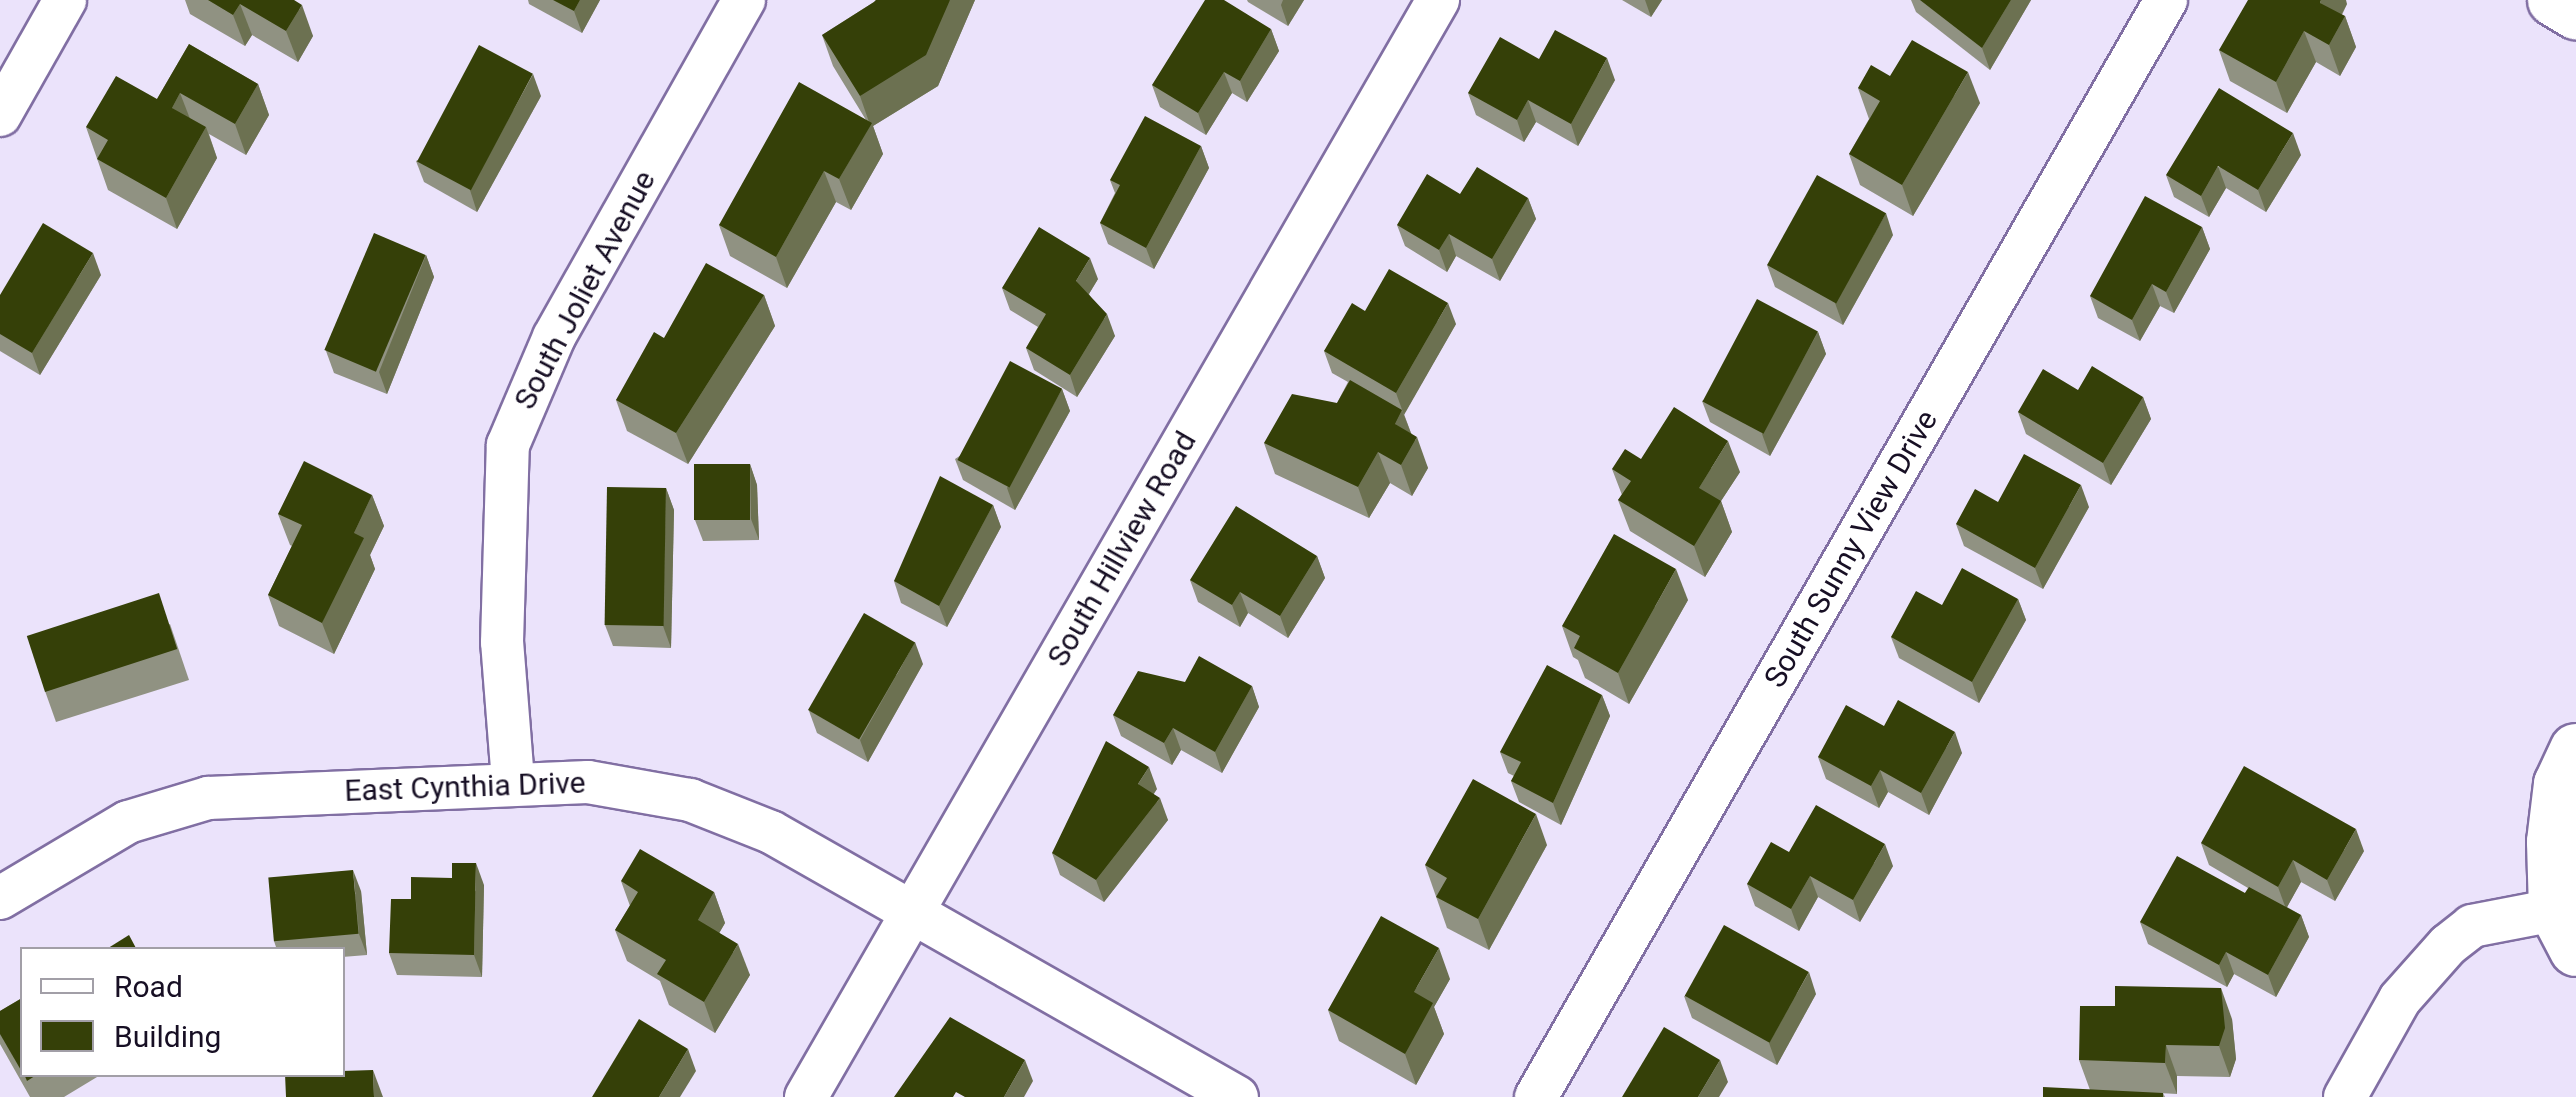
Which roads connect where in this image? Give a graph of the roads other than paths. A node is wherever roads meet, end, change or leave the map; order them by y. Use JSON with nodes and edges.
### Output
{"nodes":[{"id":1,"x":65,"y":0,"type":"edge"},
{"id":2,"x":744,"y":0,"type":"edge"},
{"id":3,"x":1438,"y":0,"type":"edge"},
{"id":4,"x":2166,"y":0,"type":"edge"},
{"id":5,"x":2554,"y":0,"type":"edge"},
{"id":6,"x":2576,"y":12,"type":"edge"},
{"id":7,"x":0,"y":114,"type":"edge"},
{"id":8,"x":2576,"y":750,"type":"edge"},
{"id":9,"x":513,"y":781,"type":"junction"},
{"id":10,"x":0,"y":898,"type":"edge"},
{"id":11,"x":914,"y":909,"type":"junction"},
{"id":12,"x":2565,"y":930,"type":"edge"},
{"id":13,"x":806,"y":1097,"type":"edge"},
{"id":14,"x":1237,"y":1097,"type":"edge"},
{"id":15,"x":1536,"y":1097,"type":"edge"},
{"id":16,"x":2346,"y":1097,"type":"edge"}],
"edges":[{"from":1,"to":7,"type":"street"},
{"from":2,"to":9,"type":"street","name":"South Joliet Avenue"},
{"from":3,"to":11,"type":"street","name":"South Hillview Road"},
{"from":4,"to":15,"type":"street","name":"South Sunny View Drive"},
{"from":5,"to":6,"type":"street"},
{"from":8,"to":12,"type":"street"},
{"from":9,"to":10,"type":"street","name":"East Cynthia Drive"},
{"from":9,"to":11,"type":"street","name":"East Cynthia Drive"},
{"from":11,"to":13,"type":"street","name":"South Hillview Road"},
{"from":11,"to":14,"type":"street","name":"East Cynthia Drive"},
{"from":12,"to":16,"type":"street"}]}
